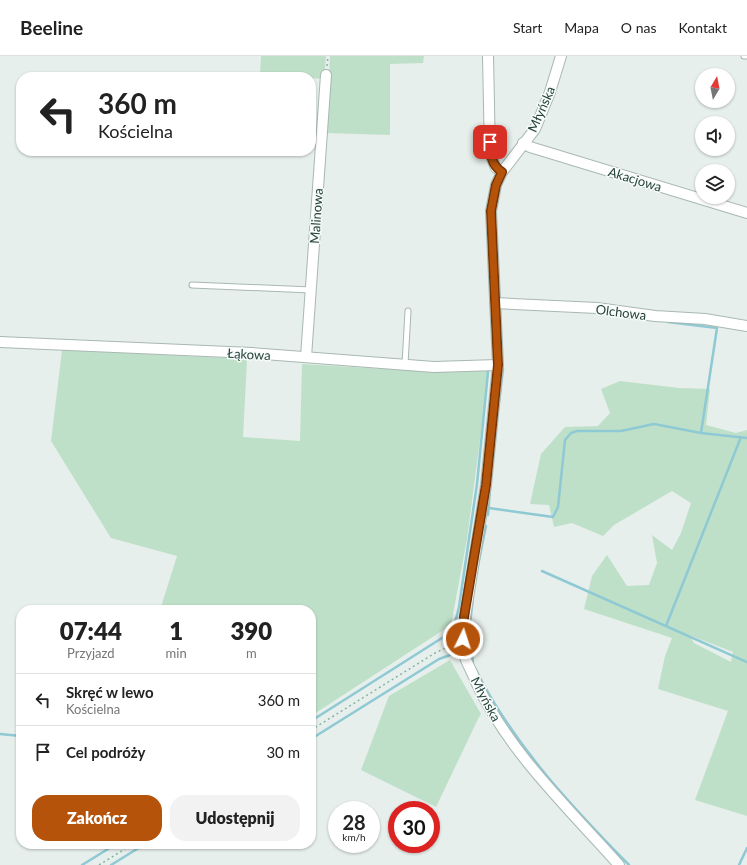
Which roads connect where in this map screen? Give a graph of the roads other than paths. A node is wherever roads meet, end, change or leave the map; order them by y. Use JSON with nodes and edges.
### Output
{"nodes":[{"id":1,"x":488,"y":56,"type":"edge"},
{"id":2,"x":561,"y":56,"type":"edge"},
{"id":3,"x":744,"y":56,"type":"edge"},
{"id":4,"x":747,"y":56,"type":"edge"},
{"id":5,"x":326,"y":75,"type":"dead end"},
{"id":6,"x":524,"y":143,"type":"junction"},
{"id":7,"x":502,"y":172,"type":"junction"},
{"id":8,"x":747,"y":213,"type":"edge"},
{"id":9,"x":192,"y":285,"type":"dead end"},
{"id":10,"x":311,"y":290,"type":"junction"},
{"id":11,"x":495,"y":303,"type":"junction"},
{"id":12,"x":408,"y":311,"type":"dead end"},
{"id":13,"x":747,"y":326,"type":"edge"},
{"id":14,"x":0,"y":342,"type":"edge"},
{"id":15,"x":306,"y":357,"type":"junction"},
{"id":16,"x":404,"y":364,"type":"junction"},
{"id":17,"x":498,"y":365,"type":"junction"},
{"id":18,"x":619,"y":865,"type":"edge"}],
"edges":[{"from":1,"to":7,"type":"street"},
{"from":2,"to":6,"type":"street","name":"Młyńska"},
{"from":3,"to":4,"type":"lane"},
{"from":5,"to":10,"type":"street","name":"Malinowa"},
{"from":6,"to":7,"type":"street","name":"Młyńska"},
{"from":6,"to":8,"type":"street","name":"Akacjowa"},
{"from":7,"to":11,"type":"street","name":"Młyńska"},
{"from":9,"to":10,"type":"lane"},
{"from":10,"to":15,"type":"street","name":"Malinowa"},
{"from":11,"to":13,"type":"street","name":"Olchowa"},
{"from":11,"to":17,"type":"street","name":"Młyńska"},
{"from":12,"to":16,"type":"lane"},
{"from":14,"to":15,"type":"street","name":"Łąkowa"},
{"from":15,"to":16,"type":"street","name":"Łąkowa"},
{"from":16,"to":17,"type":"street","name":"Łąkowa"},
{"from":17,"to":18,"type":"street","name":"Młyńska"}]}
